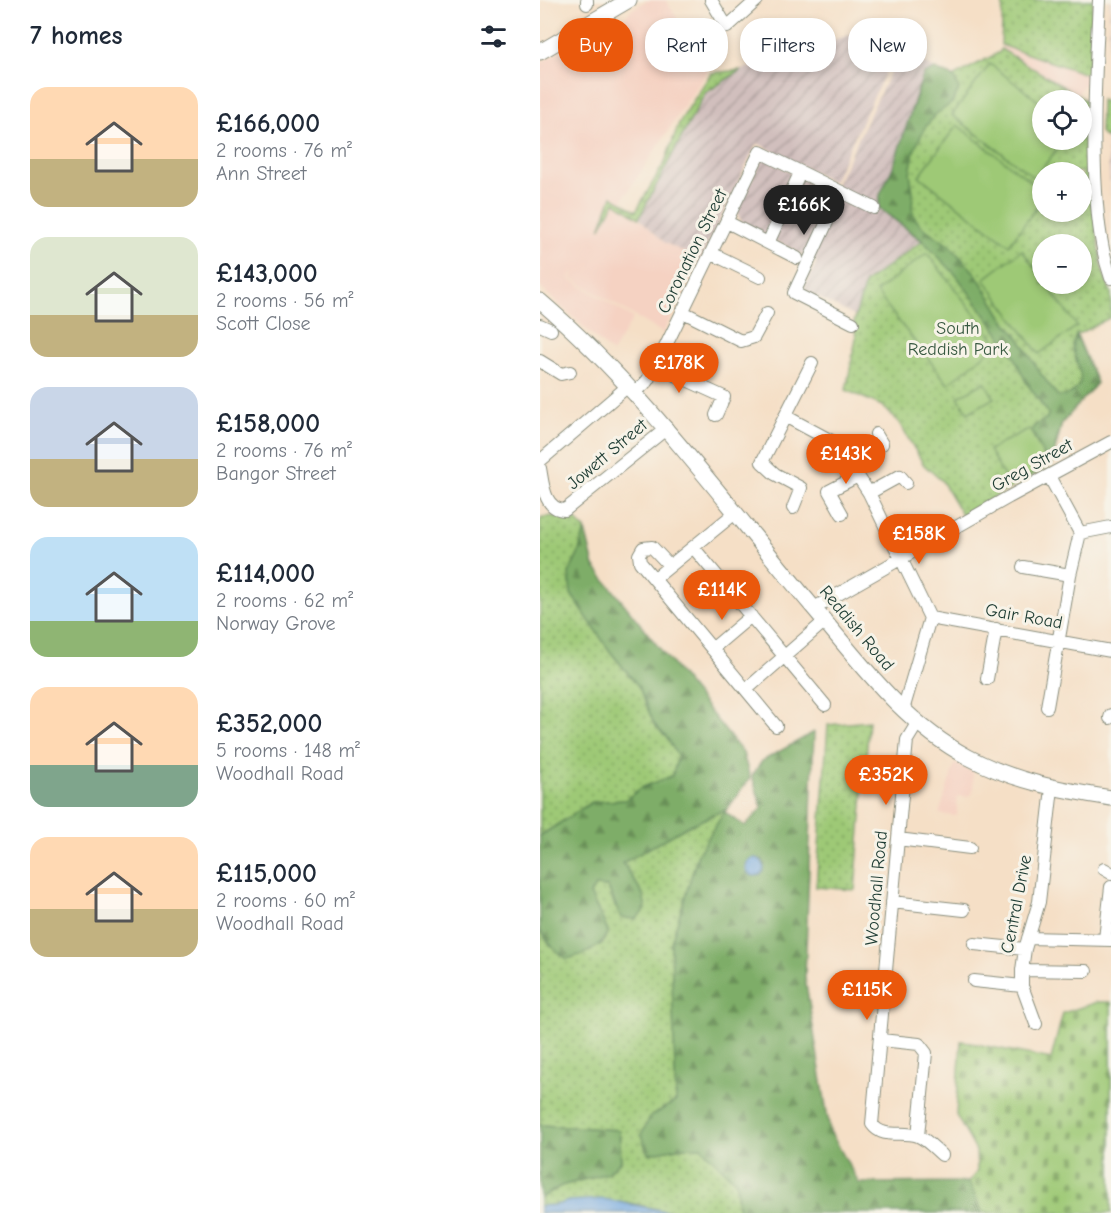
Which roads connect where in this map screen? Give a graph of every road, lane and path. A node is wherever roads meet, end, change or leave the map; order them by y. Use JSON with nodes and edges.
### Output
{"nodes":[{"id":1,"x":629,"y":0,"type":"edge"},
{"id":2,"x":711,"y":0,"type":"edge"},
{"id":3,"x":757,"y":0,"type":"edge"},
{"id":4,"x":1098,"y":0,"type":"edge"},
{"id":5,"x":1111,"y":4,"type":"edge"},
{"id":6,"x":540,"y":51,"type":"edge"},
{"id":7,"x":801,"y":173,"type":"junction"},
{"id":8,"x":841,"y":192,"type":"junction"},
{"id":9,"x":874,"y":208,"type":"dead end"},
{"id":10,"x":727,"y":222,"type":"junction"},
{"id":11,"x":768,"y":243,"type":"junction"},
{"id":12,"x":711,"y":253,"type":"junction"},
{"id":13,"x":797,"y":258,"type":"dead end"},
{"id":14,"x":760,"y":277,"type":"dead end"},
{"id":15,"x":1111,"y":278,"type":"edge"},
{"id":16,"x":540,"y":301,"type":"edge"},
{"id":17,"x":683,"y":312,"type":"junction"},
{"id":18,"x":767,"y":314,"type":"dead end"},
{"id":19,"x":853,"y":323,"type":"dead end"},
{"id":20,"x":540,"y":361,"type":"edge"},
{"id":21,"x":812,"y":363,"type":"dead end"},
{"id":22,"x":656,"y":366,"type":"junction"},
{"id":23,"x":570,"y":372,"type":"dead end"},
{"id":24,"x":631,"y":389,"type":"junction"},
{"id":25,"x":716,"y":415,"type":"dead end"},
{"id":26,"x":785,"y":416,"type":"junction"},
{"id":27,"x":667,"y":428,"type":"junction"},
{"id":28,"x":876,"y":434,"type":"dead end"},
{"id":29,"x":1111,"y":442,"type":"edge"},
{"id":30,"x":849,"y":460,"type":"junction"},
{"id":31,"x":540,"y":461,"type":"edge"},
{"id":32,"x":540,"y":468,"type":"edge"},
{"id":33,"x":858,"y":476,"type":"junction"},
{"id":34,"x":1049,"y":476,"type":"junction"},
{"id":35,"x":906,"y":483,"type":"dead end"},
{"id":36,"x":542,"y":492,"type":"edge"},
{"id":37,"x":868,"y":493,"type":"junction"},
{"id":38,"x":793,"y":508,"type":"dead end"},
{"id":39,"x":735,"y":513,"type":"junction"},
{"id":40,"x":842,"y":514,"type":"dead end"},
{"id":41,"x":1111,"y":527,"type":"edge"},
{"id":42,"x":1080,"y":533,"type":"junction"},
{"id":43,"x":693,"y":547,"type":"junction"},
{"id":44,"x":900,"y":558,"type":"junction"},
{"id":45,"x":670,"y":566,"type":"junction"},
{"id":46,"x":1023,"y":567,"type":"dead end"},
{"id":47,"x":1070,"y":575,"type":"junction"},
{"id":48,"x":654,"y":579,"type":"junction"},
{"id":49,"x":814,"y":608,"type":"junction"},
{"id":50,"x":751,"y":616,"type":"junction"},
{"id":51,"x":930,"y":618,"type":"junction"},
{"id":52,"x":825,"y":621,"type":"junction"},
{"id":53,"x":996,"y":629,"type":"junction"},
{"id":54,"x":1059,"y":640,"type":"junction"},
{"id":55,"x":712,"y":649,"type":"junction"},
{"id":56,"x":1111,"y":651,"type":"edge"},
{"id":57,"x":784,"y":656,"type":"junction"},
{"id":58,"x":987,"y":679,"type":"dead end"},
{"id":59,"x":747,"y":689,"type":"junction"},
{"id":60,"x":825,"y":705,"type":"dead end"},
{"id":61,"x":1047,"y":707,"type":"dead end"},
{"id":62,"x":903,"y":710,"type":"junction"},
{"id":63,"x":918,"y":722,"type":"junction"},
{"id":64,"x":776,"y":726,"type":"dead end"},
{"id":65,"x":1052,"y":789,"type":"junction"},
{"id":66,"x":1111,"y":798,"type":"edge"},
{"id":67,"x":898,"y":839,"type":"junction"},
{"id":68,"x":970,"y":848,"type":"dead end"},
{"id":69,"x":1111,"y":887,"type":"edge"},
{"id":70,"x":892,"y":902,"type":"junction"},
{"id":71,"x":964,"y":910,"type":"dead end"},
{"id":72,"x":1108,"y":940,"type":"edge"},
{"id":73,"x":1027,"y":943,"type":"junction"},
{"id":74,"x":974,"y":944,"type":"dead end"},
{"id":75,"x":1023,"y":970,"type":"junction"},
{"id":76,"x":1086,"y":971,"type":"dead end"},
{"id":77,"x":974,"y":981,"type":"dead end"},
{"id":78,"x":1022,"y":986,"type":"junction"},
{"id":79,"x":1036,"y":1024,"type":"dead end"},
{"id":80,"x":881,"y":1040,"type":"junction"},
{"id":81,"x":918,"y":1136,"type":"junction"},
{"id":82,"x":942,"y":1155,"type":"dead end"}],
"edges":[{"from":1,"to":6,"type":"main road"},
{"from":2,"to":3,"type":"street"},
{"from":4,"to":5,"type":"street"},
{"from":4,"to":15,"type":"street"},
{"from":7,"to":8,"type":"street"},
{"from":7,"to":10,"type":"street","name":"Coronation Street"},
{"from":7,"to":11,"type":"street"},
{"from":8,"to":9,"type":"street"},
{"from":8,"to":19,"type":"street"},
{"from":10,"to":11,"type":"street"},
{"from":10,"to":12,"type":"street","name":"Coronation Street"},
{"from":11,"to":13,"type":"street"},
{"from":12,"to":14,"type":"street"},
{"from":12,"to":17,"type":"street","name":"Coronation Street"},
{"from":16,"to":24,"type":"main road","name":"Reddish Road"},
{"from":17,"to":18,"type":"street"},
{"from":17,"to":22,"type":"street","name":"Coronation Street"},
{"from":20,"to":23,"type":"street"},
{"from":21,"to":26,"type":"street"},
{"from":22,"to":24,"type":"street","name":"Coronation Street"},
{"from":22,"to":25,"type":"street"},
{"from":24,"to":27,"type":"main road","name":"Reddish Road"},
{"from":24,"to":31,"type":"street","name":"Coronation Street"},
{"from":26,"to":30,"type":"street"},
{"from":26,"to":38,"type":"street"},
{"from":27,"to":36,"type":"street","name":"Jowett Street"},
{"from":27,"to":39,"type":"main road","name":"Reddish Road"},
{"from":28,"to":30,"type":"street"},
{"from":29,"to":34,"type":"street","name":"Greg Street"},
{"from":30,"to":33,"type":"street"},
{"from":32,"to":36,"type":"street"},
{"from":33,"to":37,"type":"street"},
{"from":33,"to":40,"type":"street"},
{"from":34,"to":42,"type":"street"},
{"from":34,"to":44,"type":"street","name":"Greg Street"},
{"from":35,"to":37,"type":"street"},
{"from":37,"to":44,"type":"street"},
{"from":39,"to":43,"type":"street"},
{"from":39,"to":49,"type":"main road","name":"Reddish Road"},
{"from":41,"to":42,"type":"street"},
{"from":42,"to":47,"type":"street"},
{"from":43,"to":45,"type":"street"},
{"from":43,"to":50,"type":"street"},
{"from":44,"to":49,"type":"street","name":"Greg Street"},
{"from":44,"to":51,"type":"street"},
{"from":45,"to":48,"type":"street"},
{"from":45,"to":48,"type":"street"},
{"from":46,"to":47,"type":"street"},
{"from":47,"to":54,"type":"street"},
{"from":48,"to":55,"type":"street"},
{"from":49,"to":52,"type":"main road","name":"Reddish Road"},
{"from":50,"to":55,"type":"street"},
{"from":50,"to":57,"type":"street"},
{"from":51,"to":53,"type":"street","name":"Gair Road"},
{"from":51,"to":62,"type":"street"},
{"from":52,"to":57,"type":"street"},
{"from":52,"to":62,"type":"main road","name":"Reddish Road"},
{"from":53,"to":54,"type":"street","name":"Gair Road"},
{"from":53,"to":58,"type":"street"},
{"from":54,"to":56,"type":"street","name":"Gair Road"},
{"from":54,"to":61,"type":"street"},
{"from":55,"to":59,"type":"street"},
{"from":57,"to":59,"type":"street"},
{"from":57,"to":60,"type":"street"},
{"from":59,"to":64,"type":"street"},
{"from":62,"to":63,"type":"main road","name":"Reddish Road"},
{"from":63,"to":65,"type":"main road","name":"Reddish Road"},
{"from":63,"to":67,"type":"street","name":"Woodhall Road"},
{"from":65,"to":66,"type":"main road","name":"Reddish Road"},
{"from":65,"to":73,"type":"street","name":"Central Drive"},
{"from":67,"to":68,"type":"street"},
{"from":67,"to":70,"type":"street","name":"Woodhall Road"},
{"from":69,"to":72,"type":"street"},
{"from":70,"to":71,"type":"street"},
{"from":70,"to":80,"type":"street","name":"Woodhall Road"},
{"from":72,"to":73,"type":"street"},
{"from":73,"to":74,"type":"street"},
{"from":73,"to":75,"type":"street","name":"Central Drive"},
{"from":75,"to":76,"type":"street"},
{"from":75,"to":78,"type":"street","name":"Central Drive"},
{"from":77,"to":78,"type":"street"},
{"from":78,"to":79,"type":"street","name":"Central Drive"},
{"from":80,"to":81,"type":"street","name":"Woodhall Road"},
{"from":80,"to":81,"type":"street"},
{"from":81,"to":82,"type":"street"}]}
